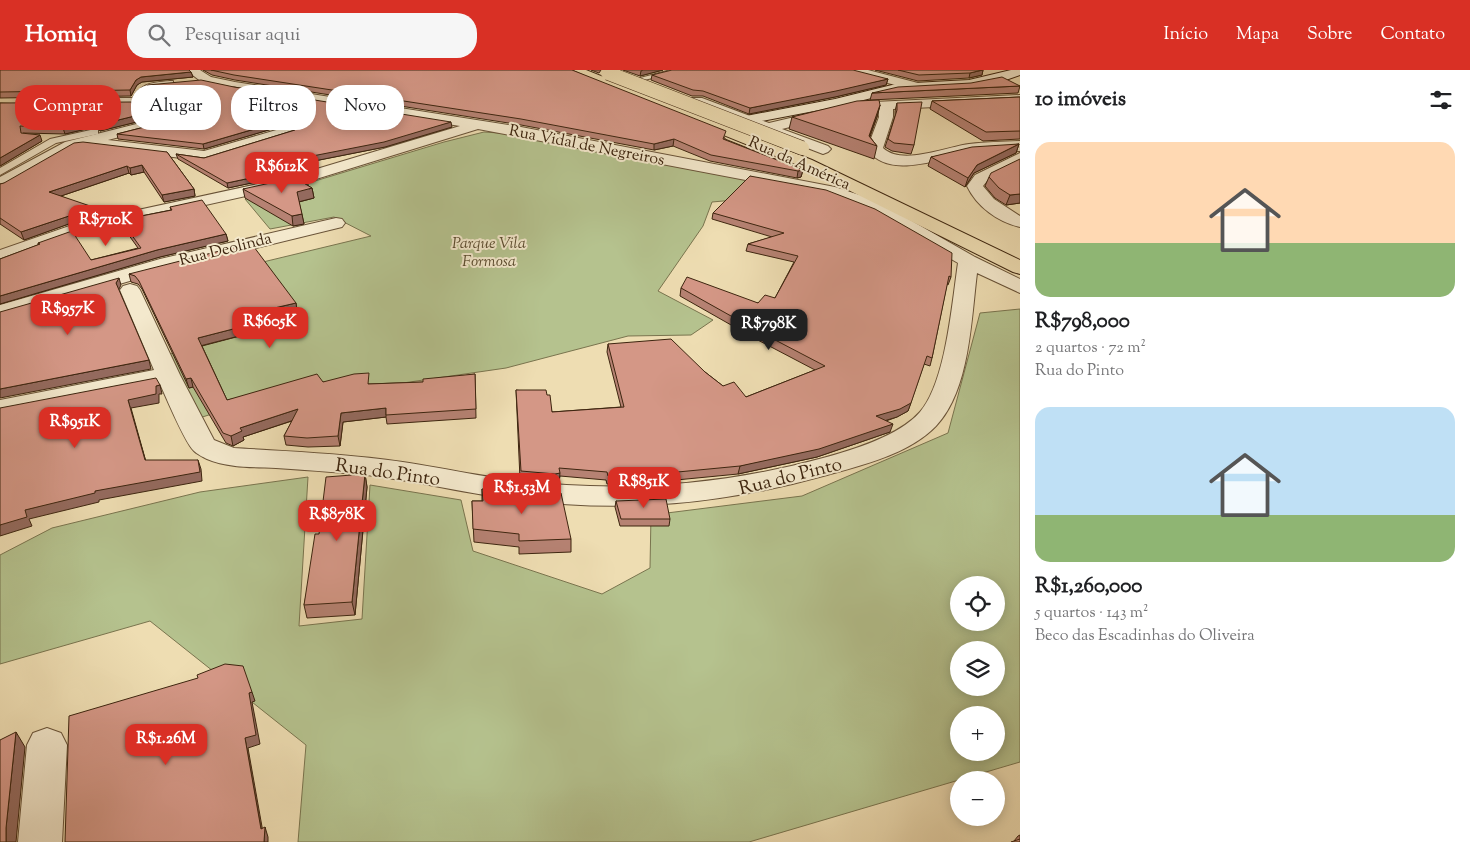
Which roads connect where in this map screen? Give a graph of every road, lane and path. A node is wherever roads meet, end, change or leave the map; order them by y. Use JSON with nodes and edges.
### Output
{"nodes":[{"id":1,"x":575,"y":70,"type":"edge"},
{"id":2,"x":682,"y":70,"type":"edge"},
{"id":3,"x":854,"y":70,"type":"edge"},
{"id":4,"x":608,"y":71,"type":"edge"},
{"id":5,"x":1020,"y":71,"type":"edge"},
{"id":6,"x":191,"y":76,"type":"edge"},
{"id":7,"x":640,"y":79,"type":"junction"},
{"id":8,"x":178,"y":83,"type":"edge"},
{"id":9,"x":157,"y":85,"type":"edge"},
{"id":10,"x":914,"y":86,"type":"junction"},
{"id":11,"x":1020,"y":99,"type":"edge"},
{"id":12,"x":880,"y":106,"type":"junction"},
{"id":13,"x":745,"y":119,"type":"junction"},
{"id":14,"x":480,"y":124,"type":"junction"},
{"id":15,"x":715,"y":126,"type":"junction"},
{"id":16,"x":767,"y":127,"type":"junction"},
{"id":17,"x":134,"y":130,"type":"edge"},
{"id":18,"x":290,"y":130,"type":"edge"},
{"id":19,"x":95,"y":132,"type":"edge"},
{"id":20,"x":738,"y":135,"type":"junction"},
{"id":21,"x":37,"y":136,"type":"edge"},
{"id":22,"x":64,"y":138,"type":"junction"},
{"id":23,"x":82,"y":141,"type":"junction"},
{"id":24,"x":1020,"y":146,"type":"edge"},
{"id":25,"x":823,"y":149,"type":"edge"},
{"id":26,"x":1020,"y":158,"type":"edge"},
{"id":27,"x":0,"y":172,"type":"edge"},
{"id":28,"x":0,"y":184,"type":"edge"},
{"id":29,"x":1020,"y":222,"type":"edge"},
{"id":30,"x":336,"y":223,"type":"dead end"},
{"id":31,"x":1020,"y":255,"type":"edge"},
{"id":32,"x":0,"y":257,"type":"edge"},
{"id":33,"x":968,"y":261,"type":"junction"},
{"id":34,"x":1020,"y":268,"type":"edge"},
{"id":35,"x":1020,"y":287,"type":"edge"},
{"id":36,"x":130,"y":290,"type":"dead end"},
{"id":37,"x":0,"y":312,"type":"edge"},
{"id":38,"x":168,"y":375,"type":"junction"},
{"id":39,"x":0,"y":408,"type":"edge"},
{"id":40,"x":47,"y":745,"type":"dead end"},
{"id":41,"x":40,"y":842,"type":"edge"}],
"edges":[{"from":1,"to":15,"type":"main road","name":"Rua da América"},
{"from":2,"to":7,"type":"lane"},
{"from":3,"to":10,"type":"street"},
{"from":4,"to":7,"type":"street"},
{"from":4,"to":31,"type":"main road","bridge":true},
{"from":5,"to":10,"type":"street"},
{"from":6,"to":14,"type":"street","name":"Rua Vidal de Negreiros"},
{"from":7,"to":13,"type":"street"},
{"from":8,"to":9,"type":"lane"},
{"from":10,"to":13,"type":"street"},
{"from":11,"to":12,"type":"street"},
{"from":12,"to":16,"type":"street"},
{"from":12,"to":24,"type":"street"},
{"from":13,"to":15,"type":"street"},
{"from":13,"to":16,"type":"street"},
{"from":14,"to":32,"type":"street"},
{"from":14,"to":33,"type":"street","name":"Rua Vidal de Negreiros"},
{"from":15,"to":20,"type":"main road","name":"Rua da América"},
{"from":16,"to":20,"type":"street"},
{"from":16,"to":25,"type":"street"},
{"from":17,"to":23,"type":"street"},
{"from":18,"to":23,"type":"street"},
{"from":19,"to":22,"type":"lane"},
{"from":20,"to":34,"type":"main road","name":"Rua da América"},
{"from":21,"to":22,"type":"lane"},
{"from":22,"to":23,"type":"lane"},
{"from":22,"to":27,"type":"lane"},
{"from":23,"to":28,"type":"street"},
{"from":26,"to":29,"type":"street"},
{"from":30,"to":37,"type":"street","name":"Rua Deolinda"},
{"from":33,"to":35,"type":"street","name":"Rua Vidal de Negreiros"},
{"from":33,"to":38,"type":"street","name":"Rua do Pinto"},
{"from":36,"to":38,"type":"street","name":"Rua do Pinto"},
{"from":38,"to":39,"type":"street"},
{"from":40,"to":41,"type":"street"}]}
